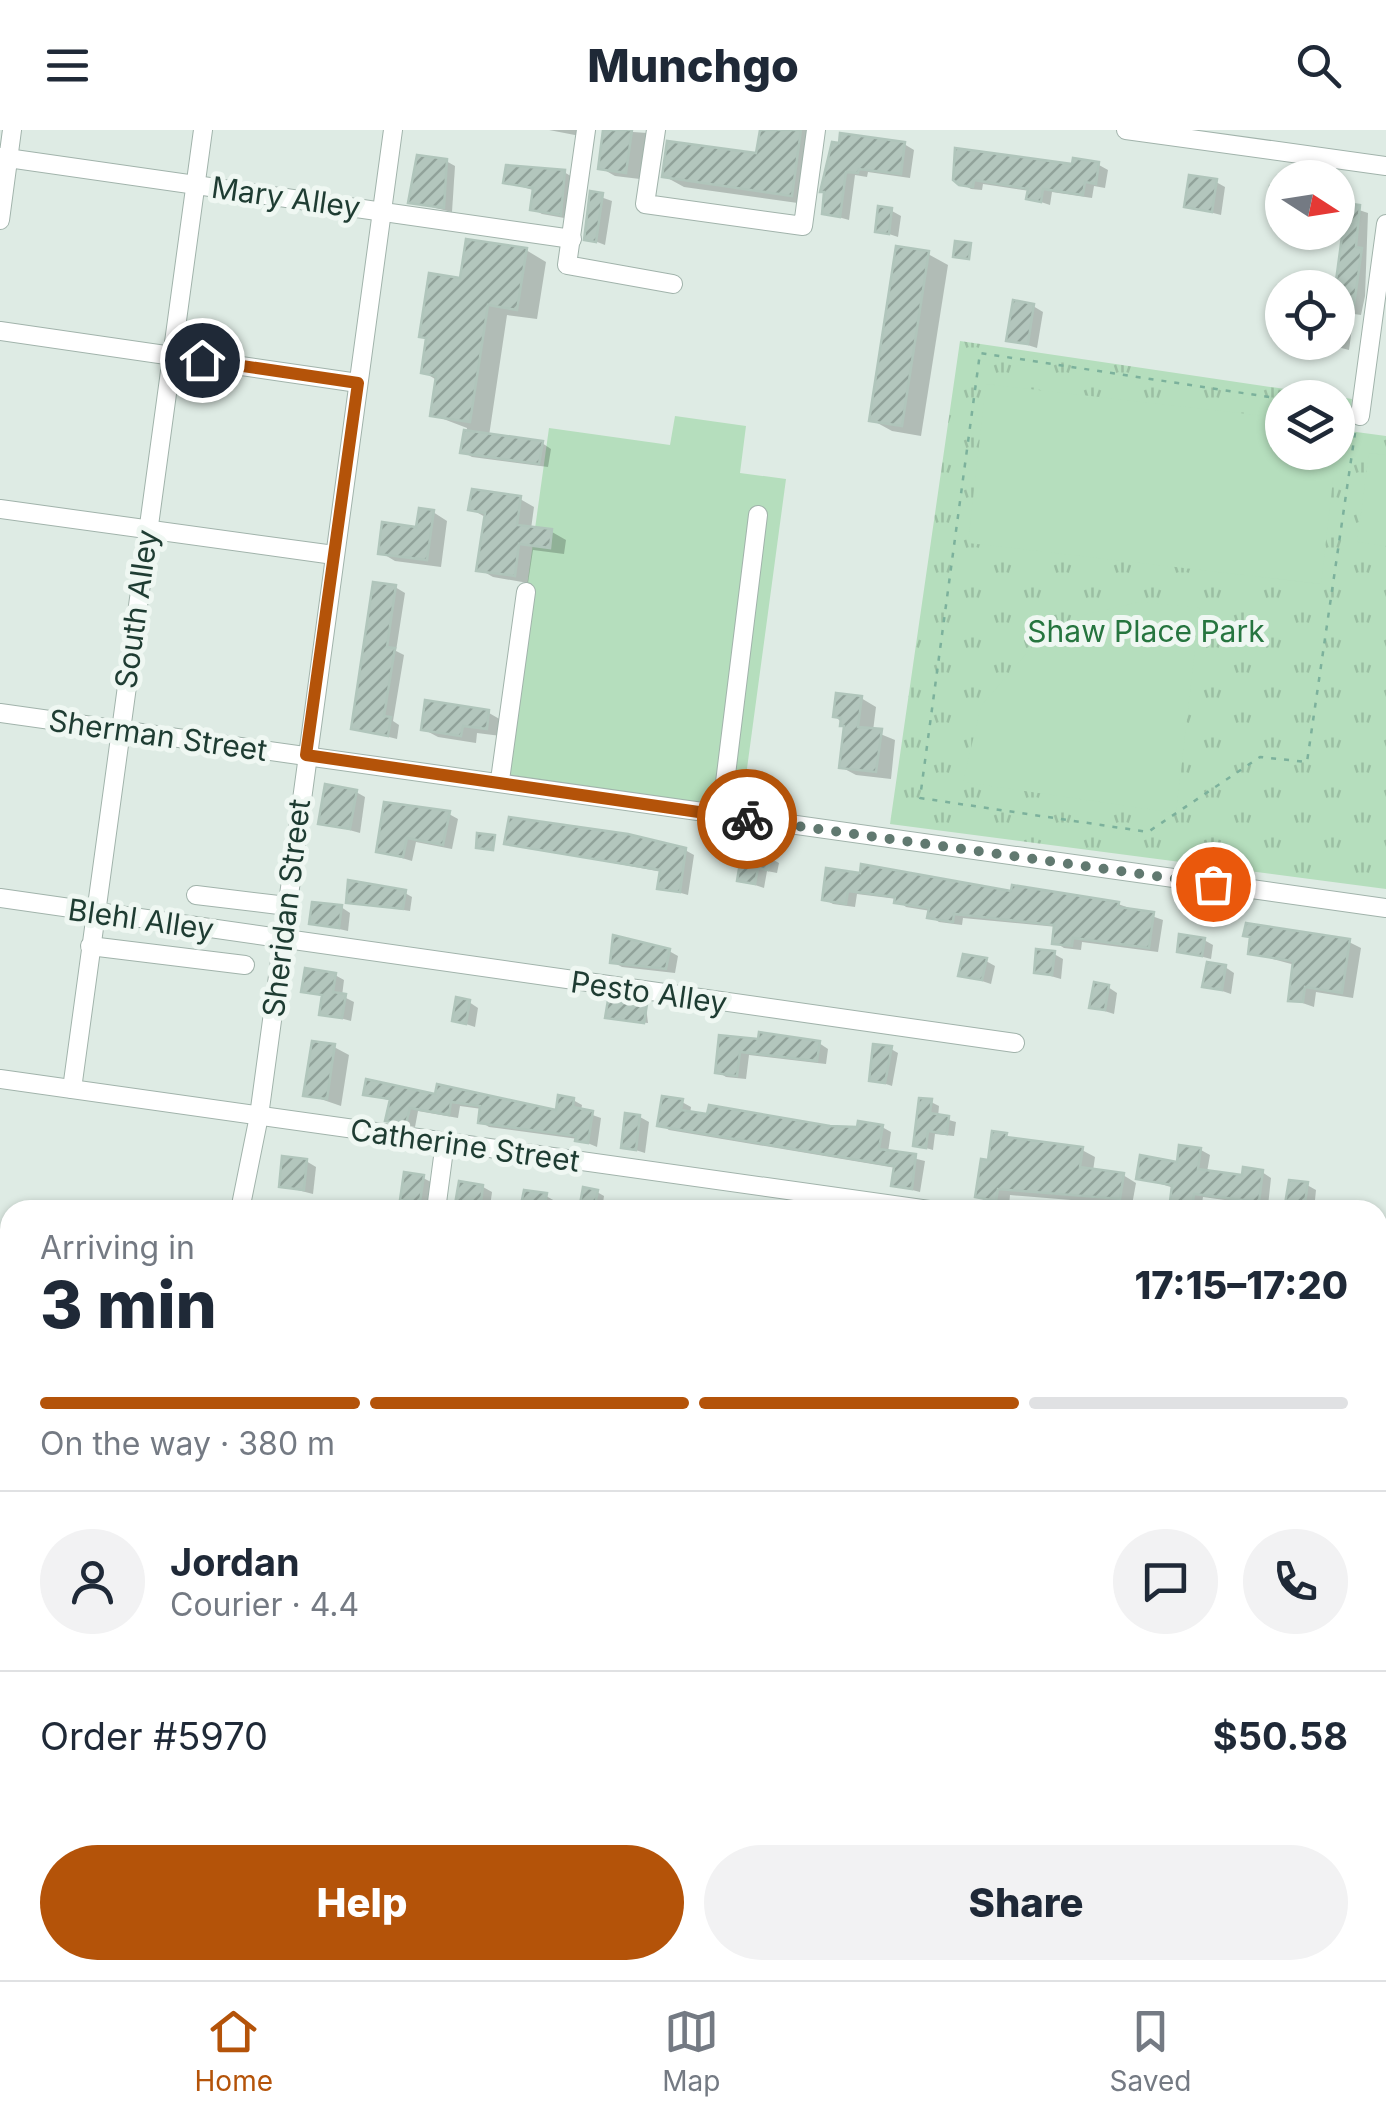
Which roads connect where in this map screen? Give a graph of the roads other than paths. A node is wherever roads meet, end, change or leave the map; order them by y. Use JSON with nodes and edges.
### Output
{"nodes":[{"id":1,"x":12,"y":130,"type":"edge"},
{"id":2,"x":203,"y":130,"type":"edge"},
{"id":3,"x":393,"y":130,"type":"edge"},
{"id":4,"x":586,"y":130,"type":"edge"},
{"id":5,"x":656,"y":130,"type":"edge"},
{"id":6,"x":816,"y":130,"type":"edge"},
{"id":7,"x":1126,"y":130,"type":"edge"},
{"id":8,"x":1291,"y":130,"type":"edge"},
{"id":9,"x":1156,"y":132,"type":"edge"},
{"id":10,"x":1288,"y":152,"type":"junction"},
{"id":11,"x":4,"y":158,"type":"edge"},
{"id":12,"x":1386,"y":166,"type":"edge"},
{"id":13,"x":196,"y":184,"type":"junction"},
{"id":14,"x":382,"y":211,"type":"junction"},
{"id":15,"x":0,"y":220,"type":"edge"},
{"id":16,"x":1386,"y":224,"type":"edge"},
{"id":17,"x":572,"y":239,"type":"junction"},
{"id":18,"x":673,"y":284,"type":"dead end"},
{"id":19,"x":0,"y":331,"type":"edge"},
{"id":20,"x":1378,"y":347,"type":"edge"},
{"id":21,"x":173,"y":357,"type":"junction"},
{"id":22,"x":358,"y":383,"type":"junction"},
{"id":23,"x":1357,"y":423,"type":"road end"},
{"id":24,"x":0,"y":509,"type":"edge"},
{"id":25,"x":758,"y":516,"type":"dead end"},
{"id":26,"x":147,"y":530,"type":"junction"},
{"id":27,"x":334,"y":555,"type":"junction"},
{"id":28,"x":526,"y":592,"type":"dead end"},
{"id":29,"x":0,"y":713,"type":"edge"},
{"id":30,"x":120,"y":730,"type":"junction"},
{"id":31,"x":306,"y":755,"type":"junction"},
{"id":32,"x":500,"y":780,"type":"junction"},
{"id":33,"x":721,"y":815,"type":"junction"},
{"id":34,"x":196,"y":895,"type":"dead end"},
{"id":35,"x":0,"y":898,"type":"edge"},
{"id":36,"x":286,"y":906,"type":"junction"},
{"id":37,"x":1386,"y":908,"type":"edge"},
{"id":38,"x":95,"y":911,"type":"junction"},
{"id":39,"x":282,"y":940,"type":"junction"},
{"id":40,"x":90,"y":946,"type":"junction"},
{"id":41,"x":245,"y":965,"type":"dead end"},
{"id":42,"x":1015,"y":1042,"type":"dead end"},
{"id":43,"x":0,"y":1079,"type":"edge"},
{"id":44,"x":72,"y":1089,"type":"junction"},
{"id":45,"x":259,"y":1116,"type":"junction"},
{"id":46,"x":445,"y":1142,"type":"junction"},
{"id":47,"x":792,"y":1190,"type":"junction"},
{"id":48,"x":242,"y":1200,"type":"edge"},
{"id":49,"x":437,"y":1200,"type":"edge"},
{"id":50,"x":790,"y":1200,"type":"edge"},
{"id":51,"x":860,"y":1200,"type":"edge"}],
"edges":[{"from":1,"to":11,"type":"street"},
{"from":2,"to":13,"type":"street","name":"South Alley"},
{"from":3,"to":14,"type":"street","name":"Sheridan Street"},
{"from":4,"to":17,"type":"street"},
{"from":5,"to":6,"type":"street"},
{"from":7,"to":9,"type":"street"},
{"from":8,"to":10,"type":"street"},
{"from":9,"to":10,"type":"street"},
{"from":10,"to":12,"type":"street"},
{"from":11,"to":13,"type":"street","name":"Mary Alley"},
{"from":11,"to":15,"type":"street"},
{"from":13,"to":14,"type":"street","name":"Mary Alley"},
{"from":13,"to":21,"type":"street","name":"South Alley"},
{"from":14,"to":17,"type":"street","name":"Mary Alley"},
{"from":14,"to":22,"type":"street","name":"Sheridan Street"},
{"from":16,"to":20,"type":"street"},
{"from":17,"to":18,"type":"street"},
{"from":19,"to":21,"type":"street"},
{"from":20,"to":23,"type":"street"},
{"from":21,"to":22,"type":"street"},
{"from":21,"to":26,"type":"street","name":"South Alley"},
{"from":22,"to":27,"type":"street","name":"Sheridan Street"},
{"from":24,"to":26,"type":"street"},
{"from":25,"to":33,"type":"street"},
{"from":26,"to":27,"type":"street"},
{"from":26,"to":30,"type":"street","name":"South Alley"},
{"from":27,"to":31,"type":"street","name":"Sheridan Street"},
{"from":28,"to":32,"type":"street"},
{"from":29,"to":30,"type":"street","name":"Sherman Street"},
{"from":30,"to":31,"type":"street","name":"Sherman Street"},
{"from":30,"to":38,"type":"street","name":"South Alley"},
{"from":31,"to":32,"type":"street","name":"Sherman Street"},
{"from":31,"to":36,"type":"street","name":"Sheridan Street"},
{"from":32,"to":33,"type":"street","name":"Sherman Street"},
{"from":33,"to":37,"type":"street","name":"Sherman Street"},
{"from":34,"to":36,"type":"street"},
{"from":35,"to":38,"type":"street","name":"Blehl Alley"},
{"from":36,"to":39,"type":"street","name":"Sheridan Street"},
{"from":38,"to":39,"type":"street","name":"Blehl Alley"},
{"from":38,"to":40,"type":"street","name":"South Alley"},
{"from":39,"to":42,"type":"street","name":"Pesto Alley"},
{"from":39,"to":45,"type":"street","name":"Sheridan Street"},
{"from":40,"to":41,"type":"street"},
{"from":40,"to":44,"type":"street","name":"South Alley"},
{"from":43,"to":44,"type":"street","name":"Catherine Street"},
{"from":44,"to":45,"type":"street","name":"Catherine Street"},
{"from":45,"to":46,"type":"street","name":"Catherine Street"},
{"from":45,"to":48,"type":"street","name":"Sheridan Street"},
{"from":46,"to":47,"type":"street","name":"Catherine Street"},
{"from":46,"to":49,"type":"street"},
{"from":47,"to":50,"type":"street"},
{"from":47,"to":51,"type":"street","name":"Catherine Street"}]}
